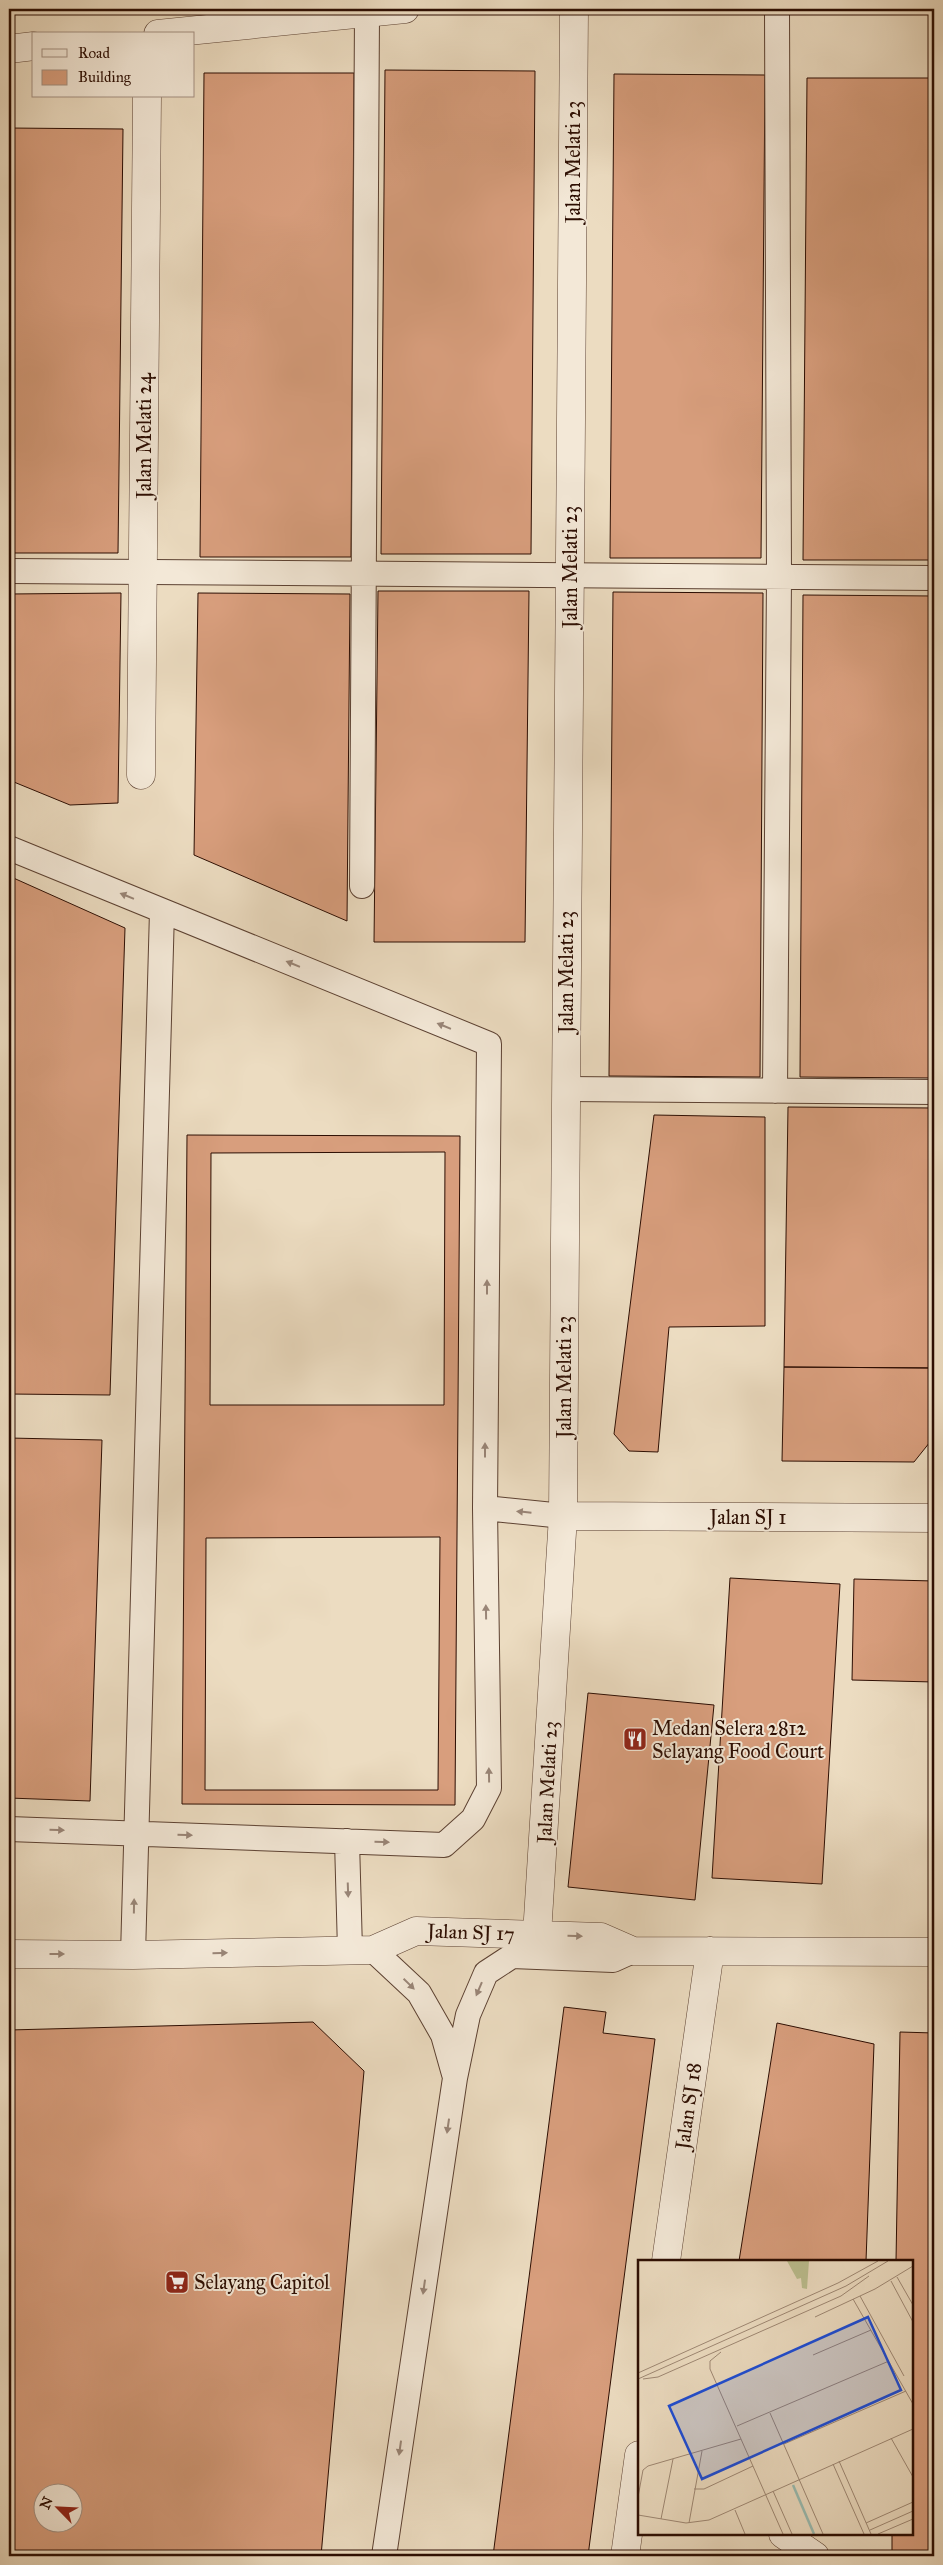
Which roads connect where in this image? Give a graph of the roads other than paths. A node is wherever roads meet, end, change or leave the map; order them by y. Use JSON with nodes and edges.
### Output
{"nodes":[{"id":1,"x":405,"y":9,"type":"edge"},
{"id":2,"x":574,"y":9,"type":"edge"},
{"id":3,"x":777,"y":9,"type":"edge"},
{"id":4,"x":367,"y":13,"type":"junction"},
{"id":5,"x":178,"y":32,"type":"edge"},
{"id":6,"x":32,"y":46,"type":"edge"},
{"id":7,"x":9,"y":49,"type":"edge"},
{"id":8,"x":147,"y":98,"type":"edge"},
{"id":9,"x":9,"y":571,"type":"edge"},
{"id":10,"x":143,"y":572,"type":"junction"},
{"id":11,"x":364,"y":574,"type":"junction"},
{"id":12,"x":570,"y":576,"type":"junction"},
{"id":13,"x":778,"y":577,"type":"junction"},
{"id":14,"x":934,"y":578,"type":"edge"},
{"id":15,"x":141,"y":775,"type":"dead end"},
{"id":16,"x":9,"y":848,"type":"edge"},
{"id":17,"x":362,"y":886,"type":"dead end"},
{"id":18,"x":162,"y":911,"type":"junction"},
{"id":19,"x":565,"y":1089,"type":"junction"},
{"id":20,"x":775,"y":1091,"type":"junction"},
{"id":21,"x":934,"y":1092,"type":"edge"},
{"id":22,"x":485,"y":1508,"type":"junction"},
{"id":23,"x":563,"y":1516,"type":"junction"},
{"id":24,"x":934,"y":1518,"type":"edge"},
{"id":25,"x":9,"y":1828,"type":"edge"},
{"id":26,"x":136,"y":1833,"type":"junction"},
{"id":27,"x":347,"y":1841,"type":"junction"},
{"id":28,"x":537,"y":1935,"type":"junction"},
{"id":29,"x":362,"y":1950,"type":"junction"},
{"id":30,"x":633,"y":1951,"type":"junction"},
{"id":31,"x":710,"y":1951,"type":"junction"},
{"id":32,"x":934,"y":1952,"type":"edge"},
{"id":33,"x":9,"y":1954,"type":"edge"},
{"id":34,"x":133,"y":1955,"type":"junction"},
{"id":35,"x":455,"y":2078,"type":"junction"},
{"id":36,"x":666,"y":2260,"type":"edge"},
{"id":37,"x":638,"y":2462,"type":"edge"},
{"id":38,"x":784,"y":2535,"type":"edge"},
{"id":39,"x":384,"y":2556,"type":"edge"},
{"id":40,"x":625,"y":2556,"type":"edge"},
{"id":41,"x":815,"y":2556,"type":"edge"}],
"edges":[{"from":1,"to":4,"type":"street"},
{"from":2,"to":12,"type":"street","name":"Jalan Melati 23"},
{"from":3,"to":13,"type":"lane"},
{"from":4,"to":5,"type":"street"},
{"from":4,"to":11,"type":"lane"},
{"from":6,"to":7,"type":"street"},
{"from":8,"to":10,"type":"street","name":"Jalan Melati 24"},
{"from":9,"to":10,"type":"lane"},
{"from":10,"to":11,"type":"lane"},
{"from":10,"to":15,"type":"street","name":"Jalan Melati 24"},
{"from":11,"to":12,"type":"lane"},
{"from":11,"to":17,"type":"lane"},
{"from":12,"to":13,"type":"lane"},
{"from":12,"to":19,"type":"street","name":"Jalan Melati 23"},
{"from":13,"to":14,"type":"lane"},
{"from":13,"to":20,"type":"lane"},
{"from":18,"to":16,"type":"lane","one_way":true},
{"from":22,"to":18,"type":"lane","one_way":true},
{"from":18,"to":26,"type":"lane"},
{"from":19,"to":20,"type":"lane"},
{"from":19,"to":23,"type":"street","name":"Jalan Melati 23"},
{"from":20,"to":21,"type":"lane"},
{"from":23,"to":22,"type":"lane","one_way":true},
{"from":27,"to":22,"type":"lane","one_way":true},
{"from":23,"to":24,"type":"street","name":"Jalan SJ 1"},
{"from":23,"to":28,"type":"street","name":"Jalan Melati 23"},
{"from":25,"to":26,"type":"lane","one_way":true},
{"from":26,"to":27,"type":"lane","one_way":true},
{"from":34,"to":26,"type":"lane","one_way":true},
{"from":27,"to":29,"type":"lane","one_way":true},
{"from":28,"to":29,"type":"street","name":"Jalan SJ 17"},
{"from":28,"to":30,"type":"street","name":"Jalan SJ 17","one_way":true},
{"from":34,"to":29,"type":"street","name":"Jalan SJ 17","one_way":true},
{"from":29,"to":35,"type":"lane","one_way":true},
{"from":30,"to":31,"type":"street","name":"Jalan SJ 17"},
{"from":30,"to":35,"type":"lane","one_way":true},
{"from":31,"to":32,"type":"street","name":"Jalan SJ 17"},
{"from":31,"to":36,"type":"street","name":"Jalan SJ 18"},
{"from":33,"to":34,"type":"street","name":"Jalan SJ 17","one_way":true},
{"from":35,"to":39,"type":"lane","one_way":true},
{"from":37,"to":40,"type":"street"},
{"from":38,"to":41,"type":"street"}]}
